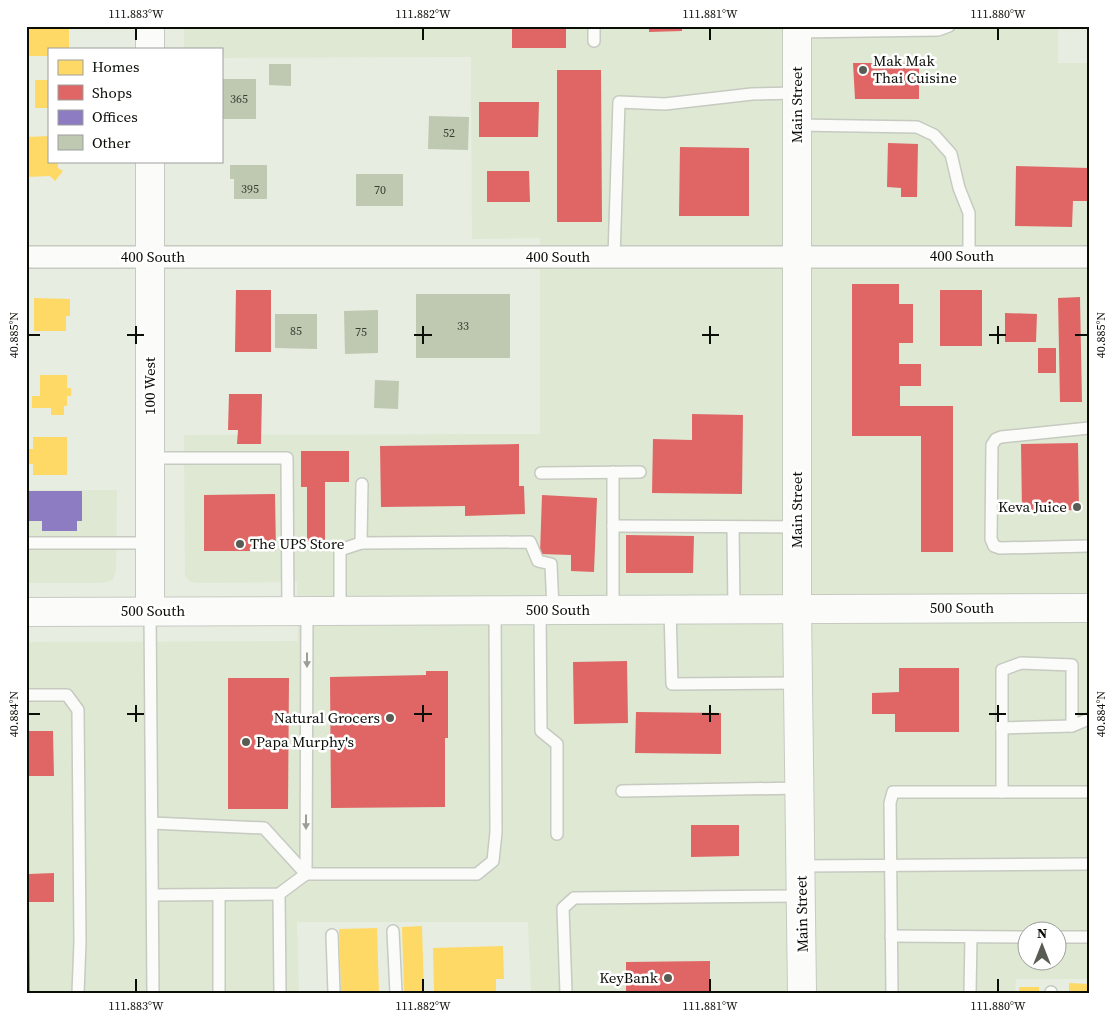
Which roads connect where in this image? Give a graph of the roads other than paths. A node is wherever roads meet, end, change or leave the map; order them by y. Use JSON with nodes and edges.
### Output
{"nodes":[{"id":1,"x":150,"y":26,"type":"edge"},
{"id":2,"x":594,"y":26,"type":"edge"},
{"id":3,"x":949,"y":26,"type":"edge"},
{"id":4,"x":797,"y":29,"type":"edge"},
{"id":5,"x":594,"y":41,"type":"dead end"},
{"id":6,"x":150,"y":48,"type":"edge"},
{"id":7,"x":797,"y":93,"type":"junction"},
{"id":8,"x":797,"y":125,"type":"junction"},
{"id":9,"x":150,"y":162,"type":"edge"},
{"id":10,"x":797,"y":256,"type":"junction"},
{"id":11,"x":969,"y":256,"type":"junction"},
{"id":12,"x":1089,"y":256,"type":"edge"},
{"id":13,"x":26,"y":257,"type":"edge"},
{"id":14,"x":150,"y":257,"type":"junction"},
{"id":15,"x":614,"y":257,"type":"junction"},
{"id":16,"x":1089,"y":428,"type":"edge"},
{"id":17,"x":150,"y":458,"type":"junction"},
{"id":18,"x":613,"y":472,"type":"junction"},
{"id":19,"x":640,"y":472,"type":"dead end"},
{"id":20,"x":541,"y":473,"type":"dead end"},
{"id":21,"x":362,"y":484,"type":"dead end"},
{"id":22,"x":613,"y":526,"type":"junction"},
{"id":23,"x":733,"y":526,"type":"junction"},
{"id":24,"x":797,"y":527,"type":"junction"},
{"id":25,"x":26,"y":543,"type":"edge"},
{"id":26,"x":150,"y":543,"type":"junction"},
{"id":27,"x":361,"y":543,"type":"junction"},
{"id":28,"x":1089,"y":546,"type":"edge"},
{"id":29,"x":1089,"y":608,"type":"edge"},
{"id":30,"x":670,"y":609,"type":"junction"},
{"id":31,"x":734,"y":609,"type":"junction"},
{"id":32,"x":797,"y":609,"type":"junction"},
{"id":33,"x":495,"y":610,"type":"junction"},
{"id":34,"x":546,"y":610,"type":"junction"},
{"id":35,"x":613,"y":610,"type":"junction"},
{"id":36,"x":150,"y":611,"type":"junction"},
{"id":37,"x":297,"y":611,"type":"junction"},
{"id":38,"x":340,"y":611,"type":"junction"},
{"id":39,"x":26,"y":612,"type":"edge"},
{"id":40,"x":799,"y":682,"type":"junction"},
{"id":41,"x":26,"y":695,"type":"edge"},
{"id":42,"x":1089,"y":719,"type":"edge"},
{"id":43,"x":1072,"y":726,"type":"junction"},
{"id":44,"x":1002,"y":728,"type":"junction"},
{"id":45,"x":800,"y":788,"type":"junction"},
{"id":46,"x":622,"y":791,"type":"dead end"},
{"id":47,"x":1002,"y":792,"type":"junction"},
{"id":48,"x":1089,"y":792,"type":"edge"},
{"id":49,"x":152,"y":823,"type":"junction"},
{"id":50,"x":557,"y":834,"type":"dead end"},
{"id":51,"x":1089,"y":864,"type":"edge"},
{"id":52,"x":801,"y":866,"type":"junction"},
{"id":53,"x":889,"y":866,"type":"junction"},
{"id":54,"x":306,"y":874,"type":"junction"},
{"id":55,"x":220,"y":894,"type":"junction"},
{"id":56,"x":279,"y":894,"type":"junction"},
{"id":57,"x":153,"y":895,"type":"junction"},
{"id":58,"x":801,"y":896,"type":"junction"},
{"id":59,"x":393,"y":931,"type":"dead end"},
{"id":60,"x":332,"y":935,"type":"dead end"},
{"id":61,"x":891,"y":936,"type":"junction"},
{"id":62,"x":971,"y":937,"type":"junction"},
{"id":63,"x":1018,"y":937,"type":"edge"},
{"id":64,"x":1068,"y":937,"type":"edge"},
{"id":65,"x":1089,"y":937,"type":"edge"},
{"id":66,"x":78,"y":993,"type":"edge"},
{"id":67,"x":153,"y":993,"type":"edge"},
{"id":68,"x":219,"y":993,"type":"edge"},
{"id":69,"x":280,"y":993,"type":"edge"},
{"id":70,"x":334,"y":993,"type":"edge"},
{"id":71,"x":396,"y":993,"type":"edge"},
{"id":72,"x":566,"y":993,"type":"edge"},
{"id":73,"x":802,"y":993,"type":"edge"},
{"id":74,"x":892,"y":993,"type":"edge"},
{"id":75,"x":970,"y":993,"type":"edge"}],
"edges":[{"from":1,"to":6,"type":"street"},
{"from":2,"to":5,"type":"lane"},
{"from":3,"to":4,"type":"lane"},
{"from":4,"to":7,"type":"street","name":"Main Street"},
{"from":7,"to":8,"type":"street","name":"Main Street"},
{"from":7,"to":15,"type":"lane"},
{"from":8,"to":10,"type":"street","name":"Main Street"},
{"from":8,"to":11,"type":"lane"},
{"from":9,"to":14,"type":"street","name":"100 West"},
{"from":10,"to":11,"type":"street","name":"400 South"},
{"from":10,"to":15,"type":"street","name":"400 South"},
{"from":10,"to":24,"type":"street","name":"Main Street"},
{"from":11,"to":12,"type":"street","name":"400 South"},
{"from":13,"to":14,"type":"street","name":"400 South"},
{"from":14,"to":15,"type":"street","name":"400 South"},
{"from":14,"to":17,"type":"street","name":"100 West"},
{"from":16,"to":28,"type":"lane"},
{"from":17,"to":26,"type":"street","name":"100 West"},
{"from":17,"to":37,"type":"lane"},
{"from":18,"to":19,"type":"lane"},
{"from":18,"to":20,"type":"lane"},
{"from":18,"to":22,"type":"lane"},
{"from":21,"to":27,"type":"lane"},
{"from":22,"to":23,"type":"lane"},
{"from":22,"to":35,"type":"lane"},
{"from":23,"to":24,"type":"lane"},
{"from":23,"to":31,"type":"lane"},
{"from":24,"to":32,"type":"street","name":"Main Street"},
{"from":25,"to":26,"type":"lane"},
{"from":26,"to":36,"type":"street","name":"100 West"},
{"from":27,"to":34,"type":"lane"},
{"from":27,"to":38,"type":"lane"},
{"from":29,"to":32,"type":"street","name":"500 South"},
{"from":30,"to":31,"type":"street","name":"500 South"},
{"from":30,"to":35,"type":"street","name":"500 South"},
{"from":30,"to":40,"type":"lane"},
{"from":31,"to":32,"type":"street","name":"500 South"},
{"from":32,"to":40,"type":"street","name":"Main Street"},
{"from":33,"to":34,"type":"street","name":"500 South"},
{"from":33,"to":38,"type":"street","name":"500 South"},
{"from":33,"to":54,"type":"lane"},
{"from":34,"to":35,"type":"street","name":"500 South"},
{"from":34,"to":50,"type":"lane"},
{"from":36,"to":37,"type":"street","name":"500 South"},
{"from":36,"to":39,"type":"street","name":"500 South"},
{"from":36,"to":49,"type":"lane"},
{"from":37,"to":38,"type":"street","name":"500 South"},
{"from":37,"to":54,"type":"lane","one_way":true},
{"from":40,"to":45,"type":"street","name":"Main Street"},
{"from":41,"to":66,"type":"lane"},
{"from":42,"to":43,"type":"lane"},
{"from":43,"to":44,"type":"lane"},
{"from":43,"to":44,"type":"lane"},
{"from":44,"to":47,"type":"lane"},
{"from":45,"to":46,"type":"lane"},
{"from":45,"to":52,"type":"street","name":"Main Street"},
{"from":47,"to":48,"type":"lane"},
{"from":47,"to":53,"type":"lane"},
{"from":49,"to":54,"type":"lane"},
{"from":49,"to":57,"type":"lane"},
{"from":51,"to":53,"type":"lane"},
{"from":52,"to":53,"type":"lane"},
{"from":52,"to":58,"type":"street","name":"Main Street"},
{"from":53,"to":61,"type":"lane"},
{"from":54,"to":56,"type":"lane"},
{"from":55,"to":56,"type":"lane"},
{"from":55,"to":57,"type":"lane"},
{"from":55,"to":68,"type":"lane"},
{"from":56,"to":69,"type":"lane"},
{"from":57,"to":67,"type":"lane"},
{"from":58,"to":72,"type":"lane"},
{"from":58,"to":73,"type":"street","name":"Main Street"},
{"from":59,"to":71,"type":"lane"},
{"from":60,"to":70,"type":"lane"},
{"from":61,"to":62,"type":"lane"},
{"from":61,"to":74,"type":"lane"},
{"from":62,"to":63,"type":"lane"},
{"from":62,"to":75,"type":"lane"},
{"from":64,"to":65,"type":"lane"}]}
